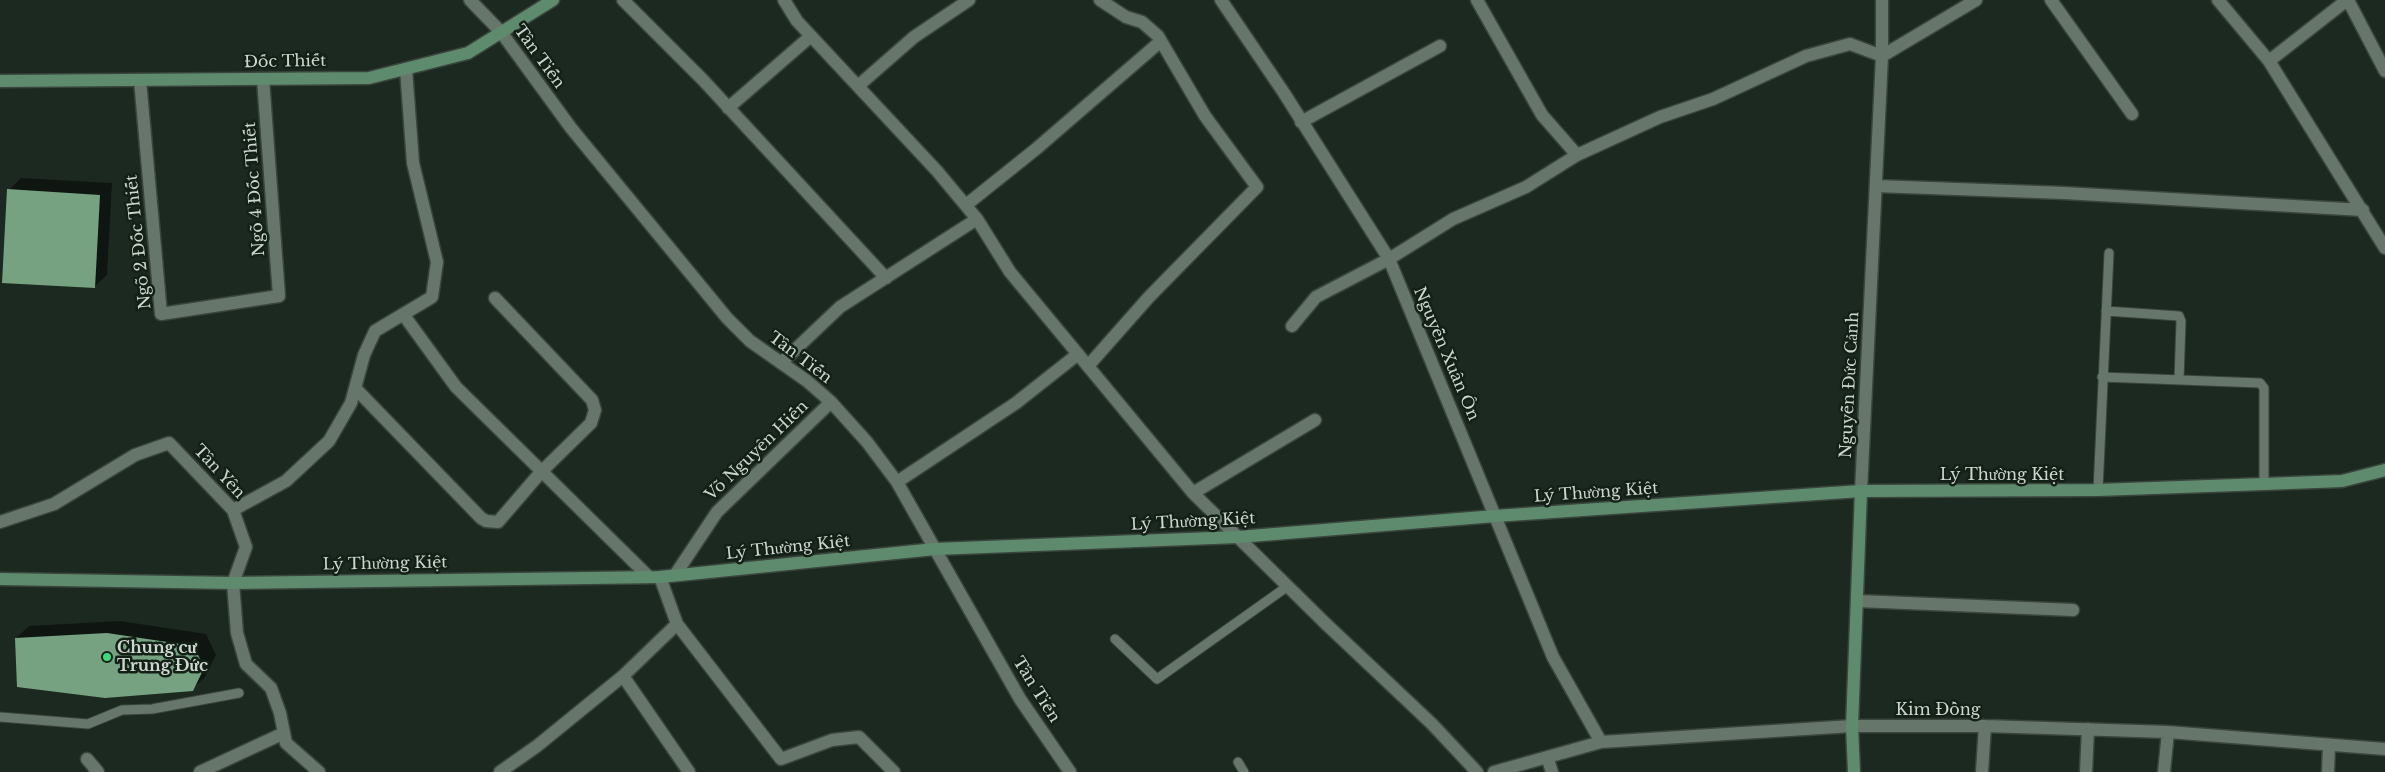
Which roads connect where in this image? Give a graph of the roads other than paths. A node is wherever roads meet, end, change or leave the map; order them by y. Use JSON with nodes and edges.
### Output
{"nodes":[{"id":1,"x":470,"y":0,"type":"edge"},
{"id":2,"x":553,"y":0,"type":"edge"},
{"id":3,"x":623,"y":0,"type":"edge"},
{"id":4,"x":784,"y":0,"type":"edge"},
{"id":5,"x":969,"y":0,"type":"edge"},
{"id":6,"x":1100,"y":0,"type":"edge"},
{"id":7,"x":1221,"y":0,"type":"edge"},
{"id":8,"x":1477,"y":0,"type":"edge"},
{"id":9,"x":1882,"y":0,"type":"edge"},
{"id":10,"x":1976,"y":0,"type":"edge"},
{"id":11,"x":2052,"y":0,"type":"edge"},
{"id":12,"x":2218,"y":0,"type":"edge"},
{"id":13,"x":2348,"y":0,"type":"edge"},
{"id":14,"x":501,"y":32,"type":"junction"},
{"id":15,"x":811,"y":36,"type":"junction"},
{"id":16,"x":1160,"y":41,"type":"junction"},
{"id":17,"x":1440,"y":46,"type":"dead end"},
{"id":18,"x":1882,"y":56,"type":"junction"},
{"id":19,"x":2269,"y":61,"type":"junction"},
{"id":20,"x":406,"y":68,"type":"junction"},
{"id":21,"x":2385,"y":71,"type":"edge"},
{"id":22,"x":263,"y":79,"type":"junction"},
{"id":23,"x":140,"y":80,"type":"junction"},
{"id":24,"x":0,"y":81,"type":"edge"},
{"id":25,"x":858,"y":86,"type":"junction"},
{"id":26,"x":728,"y":108,"type":"junction"},
{"id":27,"x":2132,"y":114,"type":"dead end"},
{"id":28,"x":1301,"y":122,"type":"junction"},
{"id":29,"x":1577,"y":155,"type":"junction"},
{"id":30,"x":1876,"y":186,"type":"junction"},
{"id":31,"x":966,"y":205,"type":"junction"},
{"id":32,"x":2363,"y":210,"type":"junction"},
{"id":33,"x":977,"y":219,"type":"junction"},
{"id":34,"x":2385,"y":248,"type":"edge"},
{"id":35,"x":2109,"y":252,"type":"dead end"},
{"id":36,"x":1389,"y":259,"type":"junction"},
{"id":37,"x":886,"y":278,"type":"junction"},
{"id":38,"x":279,"y":296,"type":"joint"},
{"id":39,"x":495,"y":298,"type":"dead end"},
{"id":40,"x":2106,"y":311,"type":"junction"},
{"id":41,"x":403,"y":314,"type":"junction"},
{"id":42,"x":1292,"y":326,"type":"dead end"},
{"id":43,"x":1078,"y":354,"type":"junction"},
{"id":44,"x":781,"y":363,"type":"junction"},
{"id":45,"x":1088,"y":366,"type":"junction"},
{"id":46,"x":2102,"y":377,"type":"junction"},
{"id":47,"x":2180,"y":380,"type":"junction"},
{"id":48,"x":355,"y":388,"type":"junction"},
{"id":49,"x":831,"y":402,"type":"junction"},
{"id":50,"x":1315,"y":420,"type":"dead end"},
{"id":51,"x":2385,"y":470,"type":"edge"},
{"id":52,"x":541,"y":472,"type":"junction"},
{"id":53,"x":897,"y":482,"type":"junction"},
{"id":54,"x":2264,"y":484,"type":"junction"},
{"id":55,"x":2098,"y":490,"type":"junction"},
{"id":56,"x":1861,"y":492,"type":"junction"},
{"id":57,"x":1193,"y":493,"type":"junction"},
{"id":58,"x":234,"y":510,"type":"junction"},
{"id":59,"x":1495,"y":516,"type":"junction"},
{"id":60,"x":0,"y":522,"type":"edge"},
{"id":61,"x":1238,"y":537,"type":"junction"},
{"id":62,"x":934,"y":549,"type":"junction"},
{"id":63,"x":675,"y":575,"type":"junction"},
{"id":64,"x":654,"y":576,"type":"junction"},
{"id":65,"x":0,"y":579,"type":"edge"},
{"id":66,"x":233,"y":583,"type":"junction"},
{"id":67,"x":1288,"y":586,"type":"junction"},
{"id":68,"x":1858,"y":601,"type":"junction"},
{"id":69,"x":2074,"y":610,"type":"dead end"},
{"id":70,"x":677,"y":624,"type":"junction"},
{"id":71,"x":1115,"y":639,"type":"dead end"},
{"id":72,"x":623,"y":676,"type":"junction"},
{"id":73,"x":239,"y":693,"type":"dead end"},
{"id":74,"x":0,"y":717,"type":"edge"},
{"id":75,"x":1852,"y":726,"type":"junction"},
{"id":76,"x":1984,"y":726,"type":"junction"},
{"id":77,"x":2088,"y":729,"type":"junction"},
{"id":78,"x":2168,"y":732,"type":"junction"},
{"id":79,"x":284,"y":734,"type":"junction"},
{"id":80,"x":1601,"y":742,"type":"junction"},
{"id":81,"x":2329,"y":745,"type":"junction"},
{"id":82,"x":2385,"y":749,"type":"edge"},
{"id":83,"x":1547,"y":757,"type":"junction"},
{"id":84,"x":88,"y":759,"type":"dead end"},
{"id":85,"x":1238,"y":762,"type":"dead end"},
{"id":86,"x":98,"y":772,"type":"edge"},
{"id":87,"x":200,"y":772,"type":"edge"},
{"id":88,"x":319,"y":772,"type":"edge"},
{"id":89,"x":500,"y":772,"type":"edge"},
{"id":90,"x":689,"y":772,"type":"edge"},
{"id":91,"x":894,"y":772,"type":"edge"},
{"id":92,"x":1070,"y":772,"type":"edge"},
{"id":93,"x":1244,"y":772,"type":"edge"},
{"id":94,"x":1477,"y":772,"type":"edge"},
{"id":95,"x":1494,"y":772,"type":"edge"},
{"id":96,"x":1552,"y":772,"type":"edge"},
{"id":97,"x":1854,"y":772,"type":"edge"},
{"id":98,"x":1982,"y":772,"type":"edge"},
{"id":99,"x":2086,"y":772,"type":"edge"},
{"id":100,"x":2164,"y":772,"type":"edge"},
{"id":101,"x":2328,"y":772,"type":"edge"}],
"edges":[{"from":1,"to":14,"type":"street","name":"Tân Tiến"},
{"from":2,"to":14,"type":"street","name":"Đốc Thiết"},
{"from":3,"to":26,"type":"street"},
{"from":4,"to":15,"type":"street"},
{"from":5,"to":25,"type":"street"},
{"from":6,"to":16,"type":"street"},
{"from":7,"to":28,"type":"street","name":"Nguyễn Xuân Ôn"},
{"from":8,"to":29,"type":"street"},
{"from":9,"to":18,"type":"street","name":"Nguyễn Đức Cảnh"},
{"from":10,"to":18,"type":"street"},
{"from":11,"to":27,"type":"street"},
{"from":12,"to":19,"type":"street"},
{"from":13,"to":19,"type":"street"},
{"from":13,"to":21,"type":"street"},
{"from":14,"to":20,"type":"street","name":"Đốc Thiết"},
{"from":14,"to":44,"type":"street","name":"Tân Tiến"},
{"from":15,"to":25,"type":"street"},
{"from":15,"to":26,"type":"street"},
{"from":16,"to":31,"type":"street"},
{"from":16,"to":45,"type":"street"},
{"from":17,"to":28,"type":"street"},
{"from":18,"to":29,"type":"street"},
{"from":18,"to":30,"type":"street","name":"Nguyễn Đức Cảnh"},
{"from":19,"to":32,"type":"street"},
{"from":20,"to":22,"type":"street","name":"Đốc Thiết"},
{"from":20,"to":41,"type":"street"},
{"from":22,"to":23,"type":"street","name":"Đốc Thiết"},
{"from":22,"to":38,"type":"street","name":"Ngõ 4 Đốc Thiết"},
{"from":23,"to":24,"type":"street","name":"Đốc Thiết"},
{"from":23,"to":38,"type":"street","name":"Ngõ 2 Đốc Thiết"},
{"from":25,"to":31,"type":"street"},
{"from":26,"to":37,"type":"street"},
{"from":28,"to":36,"type":"street","name":"Nguyễn Xuân Ôn"},
{"from":29,"to":36,"type":"street"},
{"from":30,"to":32,"type":"street"},
{"from":30,"to":56,"type":"street","name":"Nguyễn Đức Cảnh"},
{"from":31,"to":33,"type":"street"},
{"from":32,"to":34,"type":"street"},
{"from":33,"to":37,"type":"street"},
{"from":33,"to":43,"type":"street"},
{"from":35,"to":40,"type":"lane"},
{"from":36,"to":42,"type":"street"},
{"from":36,"to":59,"type":"street","name":"Nguyễn Xuân Ôn"},
{"from":37,"to":44,"type":"street"},
{"from":39,"to":52,"type":"street"},
{"from":40,"to":46,"type":"lane"},
{"from":40,"to":47,"type":"lane"},
{"from":41,"to":48,"type":"street"},
{"from":41,"to":52,"type":"street"},
{"from":43,"to":45,"type":"street"},
{"from":43,"to":53,"type":"street"},
{"from":44,"to":49,"type":"street","name":"Tân Tiến"},
{"from":45,"to":57,"type":"street"},
{"from":46,"to":47,"type":"lane"},
{"from":46,"to":55,"type":"lane"},
{"from":47,"to":54,"type":"lane"},
{"from":48,"to":52,"type":"street"},
{"from":48,"to":58,"type":"street"},
{"from":49,"to":53,"type":"street","name":"Tân Tiến"},
{"from":49,"to":63,"type":"street","name":"Võ Nguyên Hiến"},
{"from":50,"to":57,"type":"street"},
{"from":51,"to":54,"type":"street","name":"Lý Thường Kiệt"},
{"from":52,"to":64,"type":"street"},
{"from":53,"to":62,"type":"street","name":"Tân Tiến"},
{"from":54,"to":55,"type":"street","name":"Lý Thường Kiệt"},
{"from":55,"to":56,"type":"street","name":"Lý Thường Kiệt"},
{"from":56,"to":59,"type":"street","name":"Lý Thường Kiệt"},
{"from":56,"to":68,"type":"street","name":"Nguyễn Đức Cảnh"},
{"from":57,"to":61,"type":"street"},
{"from":58,"to":60,"type":"street","name":"Tân Yên"},
{"from":58,"to":66,"type":"street","name":"Tân Yên"},
{"from":59,"to":61,"type":"street","name":"Lý Thường Kiệt"},
{"from":59,"to":80,"type":"street","name":"Nguyễn Xuân Ôn"},
{"from":61,"to":62,"type":"street","name":"Lý Thường Kiệt"},
{"from":61,"to":67,"type":"street"},
{"from":62,"to":63,"type":"street","name":"Lý Thường Kiệt"},
{"from":62,"to":92,"type":"street","name":"Tân Tiến"},
{"from":63,"to":64,"type":"street","name":"Lý Thường Kiệt"},
{"from":64,"to":66,"type":"street","name":"Lý Thường Kiệt"},
{"from":64,"to":70,"type":"street"},
{"from":65,"to":66,"type":"street","name":"Lý Thường Kiệt"},
{"from":66,"to":79,"type":"street","name":"Tân Yên"},
{"from":67,"to":71,"type":"lane"},
{"from":67,"to":94,"type":"street"},
{"from":68,"to":69,"type":"street"},
{"from":68,"to":75,"type":"street","name":"Nguyễn Đức Cảnh"},
{"from":70,"to":72,"type":"street"},
{"from":70,"to":91,"type":"street"},
{"from":72,"to":89,"type":"street"},
{"from":72,"to":90,"type":"street"},
{"from":73,"to":74,"type":"lane"},
{"from":75,"to":76,"type":"street","name":"Kim Đồng"},
{"from":75,"to":80,"type":"street","name":"Kim Đồng"},
{"from":75,"to":97,"type":"street","name":"Nguyễn Đức Cảnh"},
{"from":76,"to":77,"type":"street","name":"Kim Đồng"},
{"from":76,"to":98,"type":"street"},
{"from":77,"to":78,"type":"street","name":"Kim Đồng"},
{"from":77,"to":99,"type":"street"},
{"from":78,"to":81,"type":"street","name":"Kim Đồng"},
{"from":78,"to":100,"type":"street"},
{"from":79,"to":87,"type":"street"},
{"from":79,"to":88,"type":"street","name":"Tân Yên"},
{"from":80,"to":83,"type":"street","name":"Kim Đồng"},
{"from":81,"to":82,"type":"street","name":"Kim Đồng"},
{"from":81,"to":101,"type":"street"},
{"from":83,"to":95,"type":"street","name":"Kim Đồng"},
{"from":83,"to":96,"type":"street"},
{"from":84,"to":86,"type":"street"},
{"from":85,"to":93,"type":"lane"}]}
